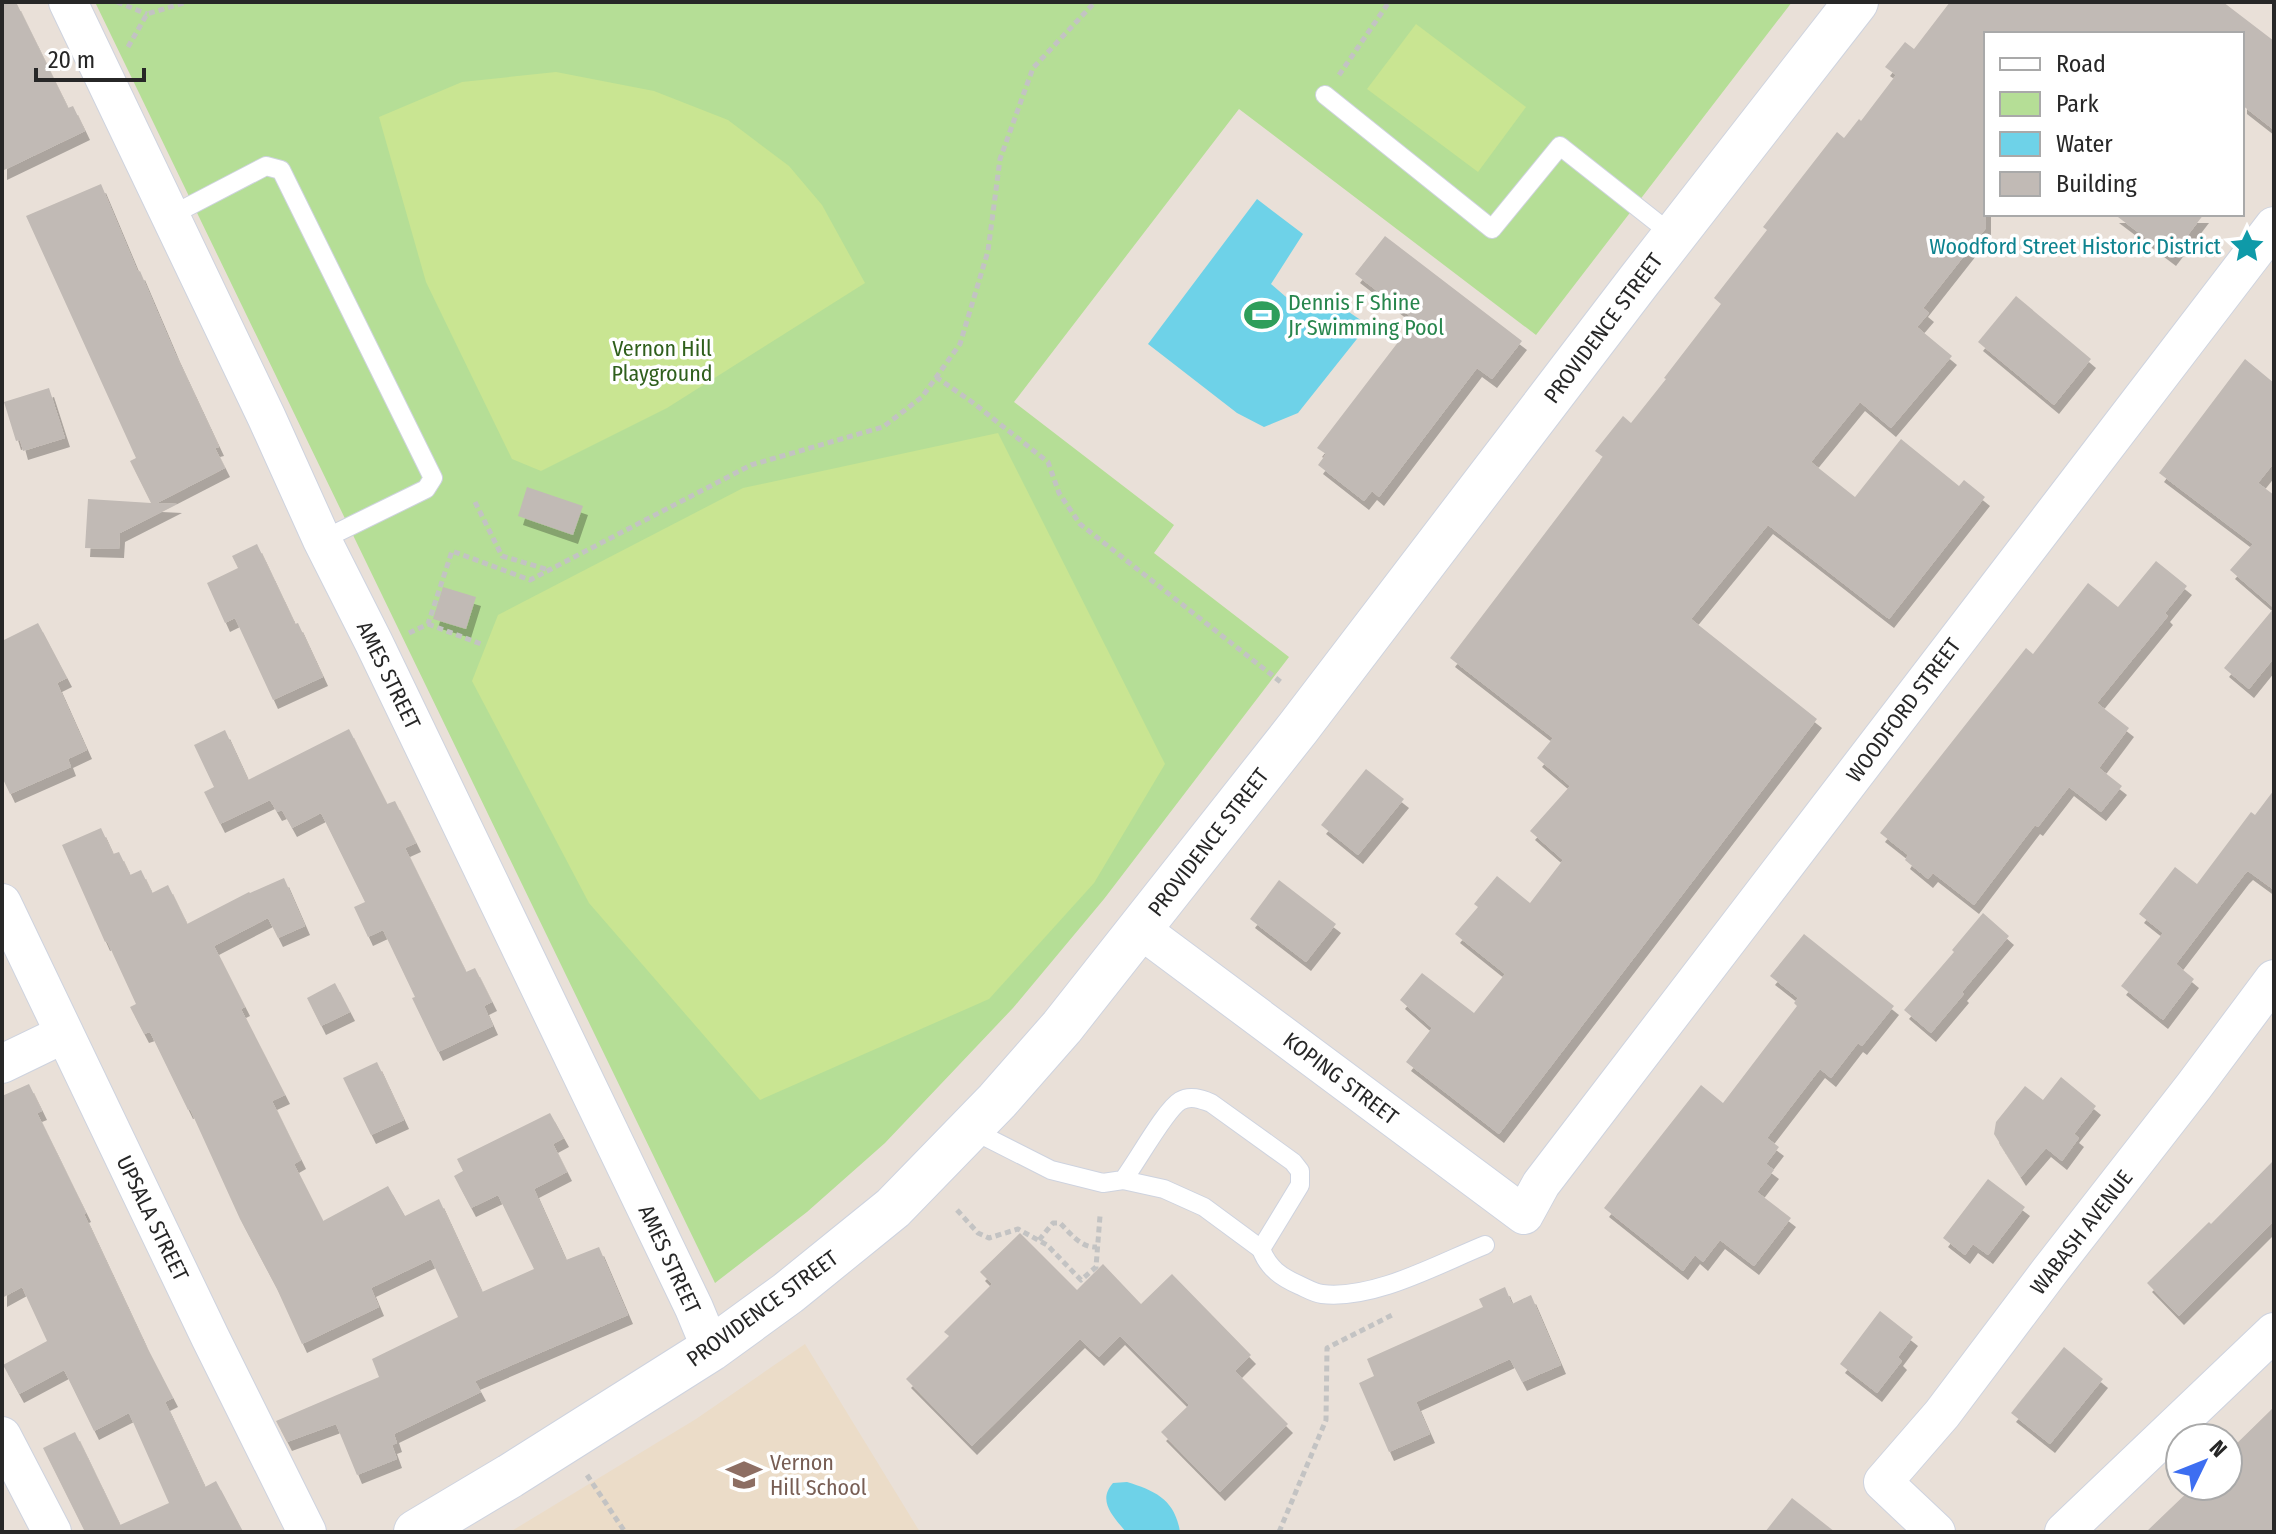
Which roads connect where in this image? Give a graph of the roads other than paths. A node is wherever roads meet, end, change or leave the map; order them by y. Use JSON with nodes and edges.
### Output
{"nodes":[{"id":1,"x":68,"y":2,"type":"edge"},
{"id":2,"x":1856,"y":2,"type":"edge"},
{"id":3,"x":1325,"y":95,"type":"road end"},
{"id":4,"x":170,"y":216,"type":"junction"},
{"id":5,"x":2274,"y":226,"type":"edge"},
{"id":6,"x":1674,"y":236,"type":"junction"},
{"id":7,"x":322,"y":540,"type":"junction"},
{"id":8,"x":2,"y":903,"type":"edge"},
{"id":9,"x":1140,"y":929,"type":"junction"},
{"id":10,"x":2274,"y":979,"type":"edge"},
{"id":11,"x":64,"y":1034,"type":"junction"},
{"id":12,"x":2,"y":1064,"type":"edge"},
{"id":13,"x":970,"y":1129,"type":"junction"},
{"id":14,"x":1123,"y":1180,"type":"junction"},
{"id":15,"x":1534,"y":1197,"type":"joint"},
{"id":16,"x":1485,"y":1245,"type":"dead end"},
{"id":17,"x":1261,"y":1249,"type":"junction"},
{"id":18,"x":2274,"y":1332,"type":"edge"},
{"id":19,"x":711,"y":1349,"type":"junction"},
{"id":20,"x":2,"y":1436,"type":"edge"},
{"id":21,"x":52,"y":1532,"type":"edge"},
{"id":22,"x":307,"y":1532,"type":"edge"},
{"id":23,"x":416,"y":1532,"type":"edge"},
{"id":24,"x":1936,"y":1532,"type":"edge"},
{"id":25,"x":2064,"y":1532,"type":"edge"}],
"edges":[{"from":1,"to":4,"type":"street","name":"AMES STREET"},
{"from":2,"to":6,"type":"main road","name":"PROVIDENCE STREET"},
{"from":3,"to":6,"type":"lane"},
{"from":4,"to":7,"type":"street","name":"AMES STREET"},
{"from":4,"to":7,"type":"lane"},
{"from":5,"to":15,"type":"street","name":"WOODFORD STREET"},
{"from":6,"to":9,"type":"main road","name":"PROVIDENCE STREET"},
{"from":7,"to":19,"type":"street","name":"AMES STREET"},
{"from":8,"to":11,"type":"street","name":"UPSALA STREET"},
{"from":9,"to":13,"type":"main road","name":"PROVIDENCE STREET"},
{"from":9,"to":15,"type":"street","name":"KOPING STREET"},
{"from":10,"to":24,"type":"street","name":"WABASH AVENUE"},
{"from":11,"to":12,"type":"street"},
{"from":11,"to":22,"type":"street","name":"UPSALA STREET"},
{"from":13,"to":14,"type":"lane"},
{"from":13,"to":19,"type":"main road","name":"PROVIDENCE STREET"},
{"from":14,"to":17,"type":"lane"},
{"from":14,"to":17,"type":"lane"},
{"from":16,"to":17,"type":"lane"},
{"from":18,"to":25,"type":"street"},
{"from":19,"to":23,"type":"main road","name":"PROVIDENCE STREET"},
{"from":20,"to":21,"type":"street"}]}
